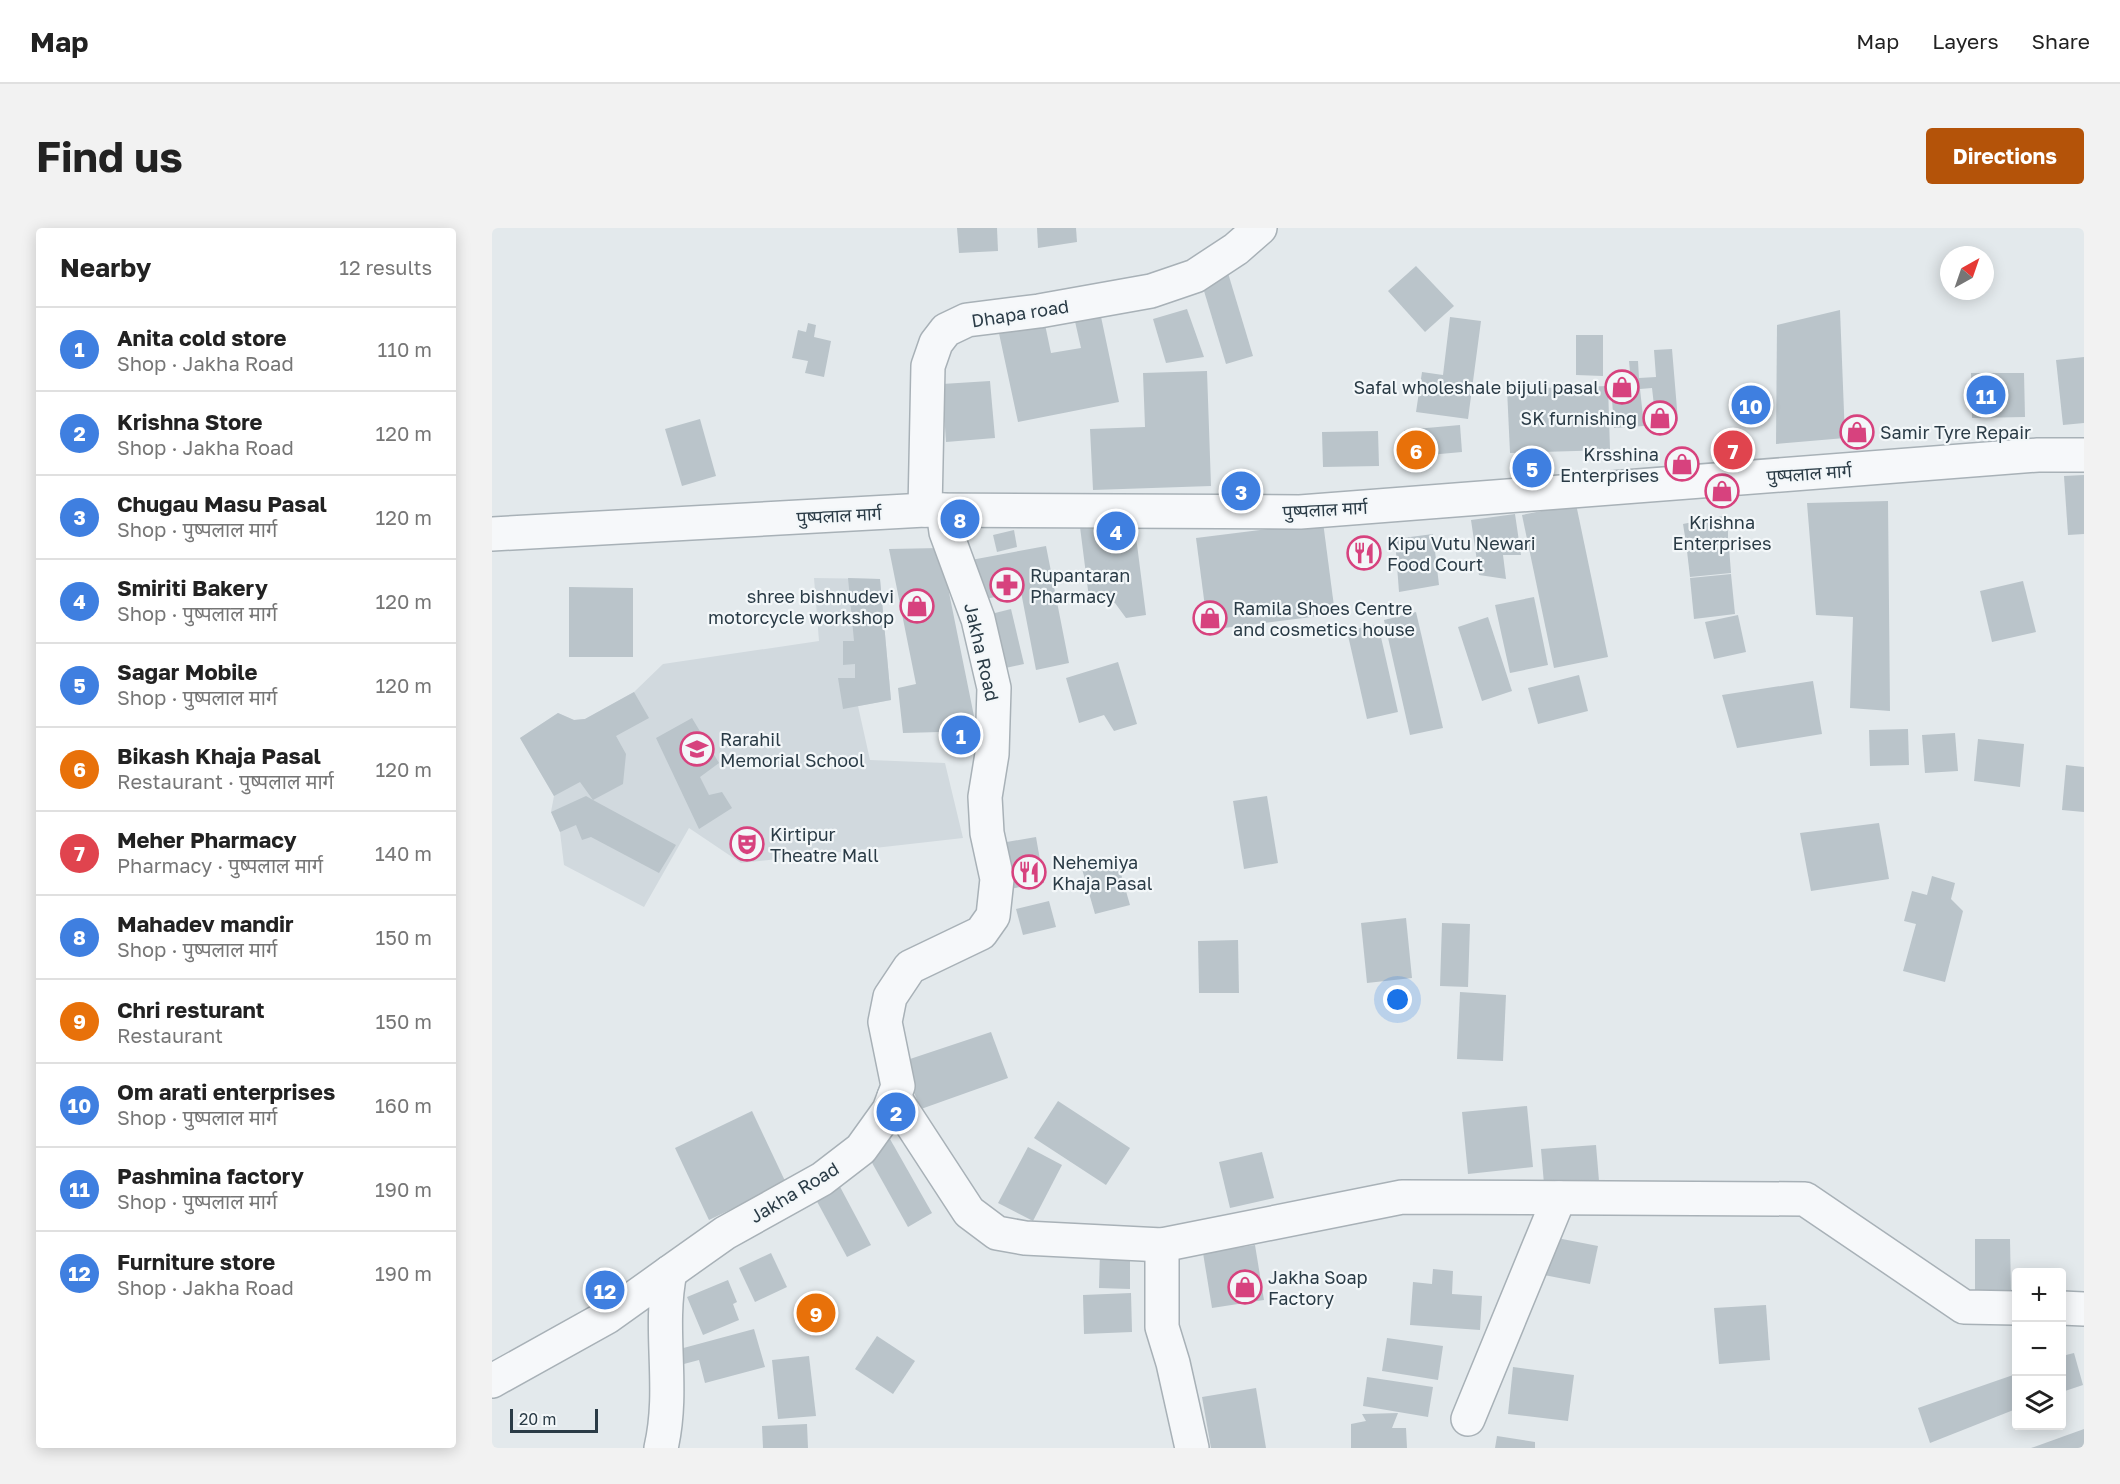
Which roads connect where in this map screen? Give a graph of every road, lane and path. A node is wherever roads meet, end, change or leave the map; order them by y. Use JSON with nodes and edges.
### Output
{"nodes":[{"id":1,"x":1260,"y":228,"type":"edge"},
{"id":2,"x":2084,"y":455,"type":"edge"},
{"id":3,"x":934,"y":510,"type":"junction"},
{"id":4,"x":492,"y":534,"type":"edge"},
{"id":5,"x":894,"y":1097,"type":"junction"},
{"id":6,"x":1559,"y":1198,"type":"junction"},
{"id":7,"x":1162,"y":1245,"type":"junction"},
{"id":8,"x":670,"y":1272,"type":"junction"},
{"id":9,"x":2012,"y":1308,"type":"edge"},
{"id":10,"x":2066,"y":1308,"type":"edge"},
{"id":11,"x":2084,"y":1308,"type":"edge"},
{"id":12,"x":492,"y":1382,"type":"edge"},
{"id":13,"x":1468,"y":1419,"type":"dead end"},
{"id":14,"x":661,"y":1448,"type":"edge"},
{"id":15,"x":1192,"y":1448,"type":"edge"}],
"edges":[{"from":1,"to":3,"type":"street","name":"Dhapa road"},
{"from":2,"to":3,"type":"street","name":"पुष्पलाल मार्ग"},
{"from":3,"to":4,"type":"street","name":"पुष्पलाल मार्ग"},
{"from":3,"to":5,"type":"street","name":"Jakha Road"},
{"from":5,"to":7,"type":"street"},
{"from":5,"to":8,"type":"street","name":"Jakha Road"},
{"from":6,"to":7,"type":"street"},
{"from":6,"to":9,"type":"street"},
{"from":6,"to":13,"type":"street"},
{"from":7,"to":15,"type":"street"},
{"from":8,"to":12,"type":"street","name":"Jakha Road"},
{"from":8,"to":14,"type":"street"},
{"from":10,"to":11,"type":"street"}]}
